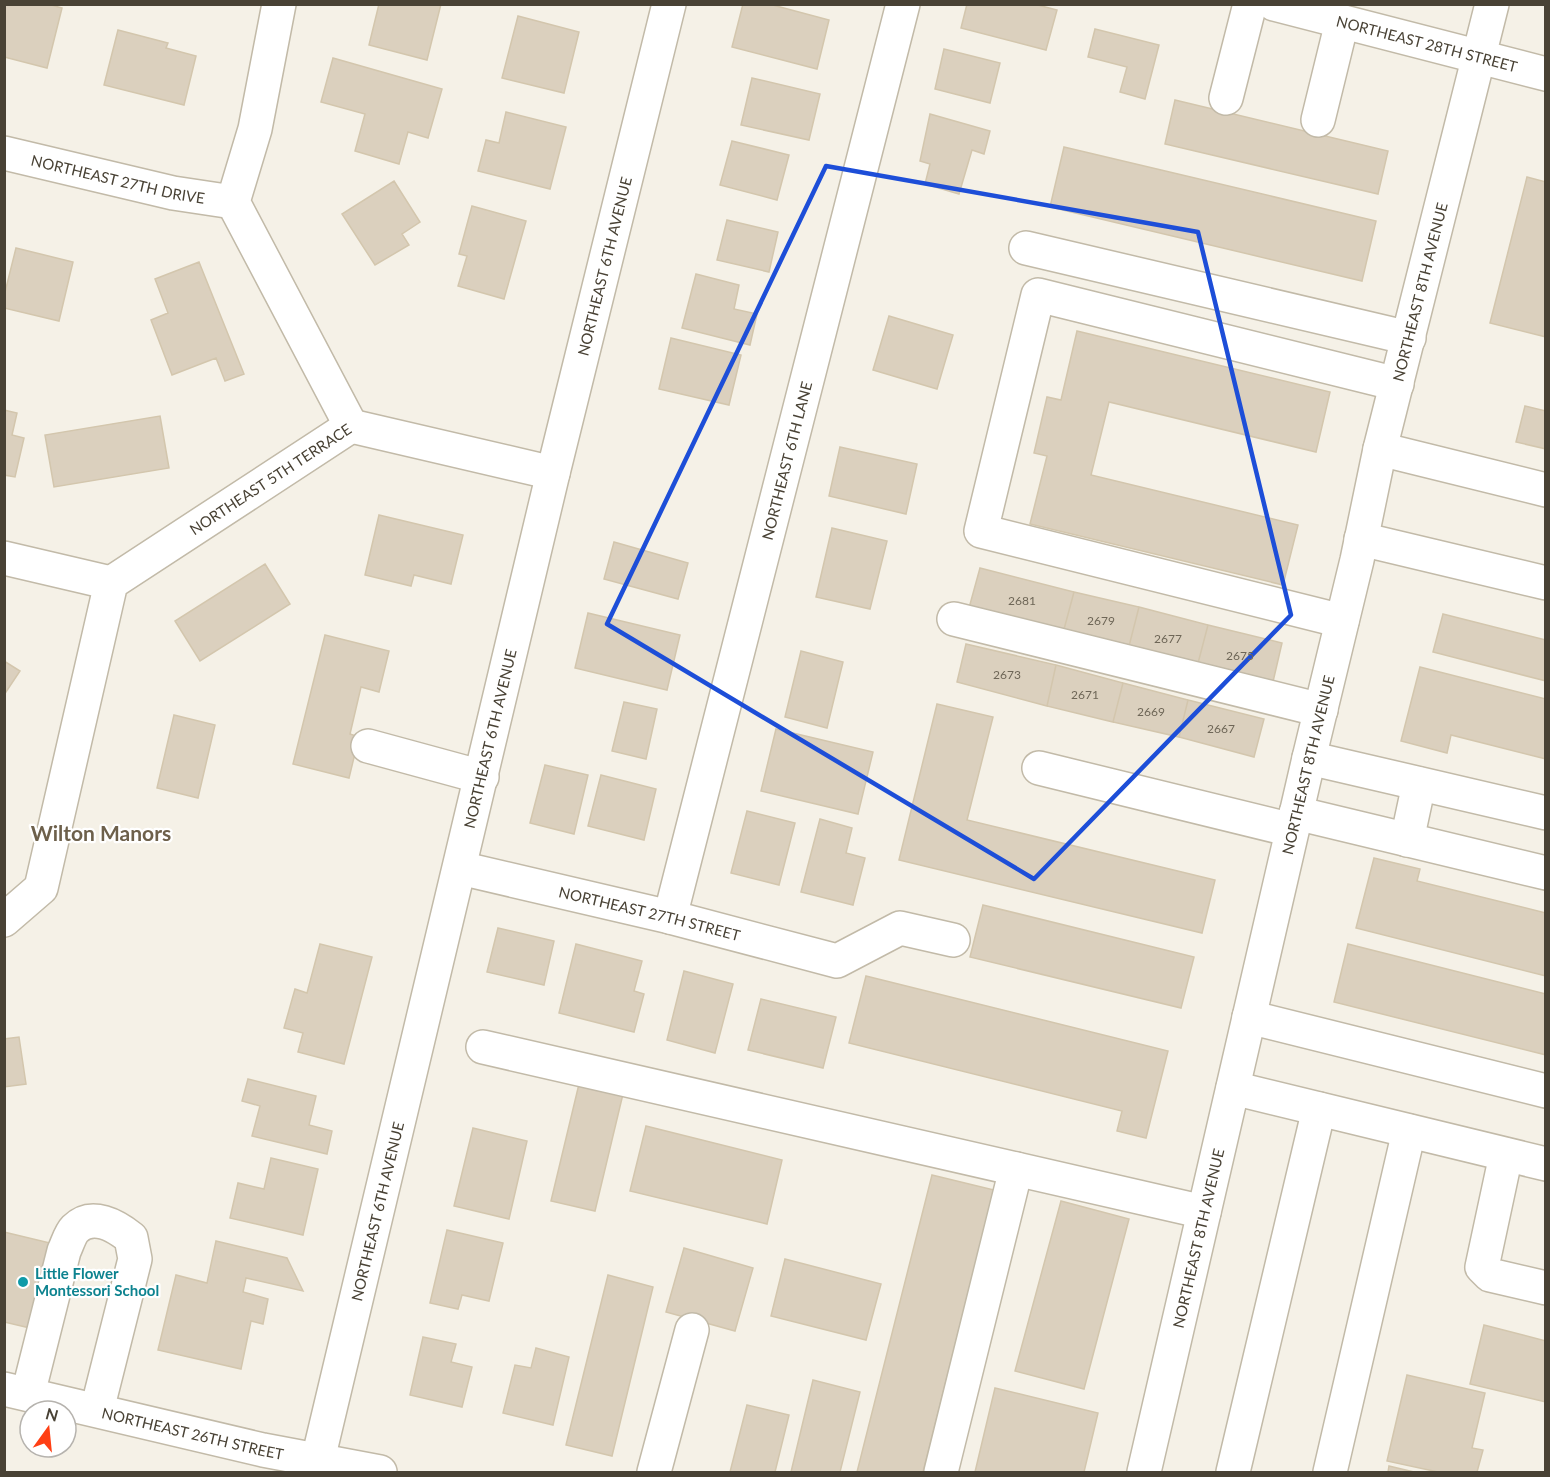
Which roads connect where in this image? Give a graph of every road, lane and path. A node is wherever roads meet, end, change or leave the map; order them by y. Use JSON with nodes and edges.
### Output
{"nodes":[{"id":1,"x":279,"y":4,"type":"edge"},
{"id":2,"x":669,"y":4,"type":"edge"},
{"id":3,"x":903,"y":4,"type":"edge"},
{"id":4,"x":1250,"y":4,"type":"edge"},
{"id":5,"x":1274,"y":4,"type":"edge"},
{"id":6,"x":1492,"y":4,"type":"edge"},
{"id":7,"x":1342,"y":22,"type":"junction"},
{"id":8,"x":1479,"y":58,"type":"junction"},
{"id":9,"x":1545,"y":74,"type":"edge"},
{"id":10,"x":1226,"y":98,"type":"dead end"},
{"id":11,"x":1318,"y":120,"type":"dead end"},
{"id":12,"x":4,"y":153,"type":"edge"},
{"id":13,"x":233,"y":202,"type":"junction"},
{"id":14,"x":1026,"y":248,"type":"dead end"},
{"id":15,"x":1409,"y":338,"type":"junction"},
{"id":16,"x":1397,"y":384,"type":"junction"},
{"id":17,"x":351,"y":426,"type":"junction"},
{"id":18,"x":1380,"y":449,"type":"junction"},
{"id":19,"x":553,"y":473,"type":"junction"},
{"id":20,"x":1545,"y":490,"type":"edge"},
{"id":21,"x":1361,"y":539,"type":"junction"},
{"id":22,"x":4,"y":558,"type":"edge"},
{"id":23,"x":1545,"y":583,"type":"edge"},
{"id":24,"x":111,"y":584,"type":"junction"},
{"id":25,"x":954,"y":619,"type":"dead end"},
{"id":26,"x":1342,"y":621,"type":"junction"},
{"id":27,"x":1321,"y":710,"type":"junction"},
{"id":28,"x":368,"y":746,"type":"dead end"},
{"id":29,"x":1309,"y":758,"type":"junction"},
{"id":30,"x":1039,"y":768,"type":"dead end"},
{"id":31,"x":482,"y":777,"type":"junction"},
{"id":32,"x":1419,"y":784,"type":"junction"},
{"id":33,"x":1545,"y":813,"type":"edge"},
{"id":34,"x":1294,"y":822,"type":"junction"},
{"id":35,"x":1393,"y":836,"type":"junction"},
{"id":36,"x":460,"y":868,"type":"junction"},
{"id":37,"x":1545,"y":873,"type":"edge"},
{"id":38,"x":670,"y":917,"type":"junction"},
{"id":39,"x":4,"y":920,"type":"edge"},
{"id":40,"x":953,"y":940,"type":"dead end"},
{"id":41,"x":1249,"y":1017,"type":"junction"},
{"id":42,"x":483,"y":1047,"type":"dead end"},
{"id":43,"x":1233,"y":1088,"type":"junction"},
{"id":44,"x":1545,"y":1091,"type":"edge"},
{"id":45,"x":1319,"y":1109,"type":"junction"},
{"id":46,"x":1409,"y":1131,"type":"junction"},
{"id":47,"x":1506,"y":1155,"type":"junction"},
{"id":48,"x":1545,"y":1164,"type":"edge"},
{"id":49,"x":1016,"y":1169,"type":"junction"},
{"id":50,"x":1204,"y":1212,"type":"junction"},
{"id":51,"x":1545,"y":1288,"type":"edge"},
{"id":52,"x":692,"y":1330,"type":"dead end"},
{"id":53,"x":16,"y":1391,"type":"edge"},
{"id":54,"x":97,"y":1410,"type":"junction"},
{"id":55,"x":316,"y":1466,"type":"edge"},
{"id":56,"x":380,"y":1473,"type":"edge"},
{"id":57,"x":654,"y":1473,"type":"edge"},
{"id":58,"x":941,"y":1473,"type":"edge"},
{"id":59,"x":1144,"y":1473,"type":"edge"},
{"id":60,"x":1233,"y":1473,"type":"edge"},
{"id":61,"x":1330,"y":1473,"type":"edge"}],
"edges":[{"from":1,"to":13,"type":"street"},
{"from":2,"to":19,"type":"street","name":"NORTHEAST 6TH AVENUE"},
{"from":3,"to":38,"type":"street","name":"NORTHEAST 6TH LANE"},
{"from":4,"to":10,"type":"street"},
{"from":5,"to":7,"type":"street","name":"NORTHEAST 28TH STREET"},
{"from":6,"to":8,"type":"street","name":"NORTHEAST 8TH AVENUE"},
{"from":7,"to":8,"type":"street","name":"NORTHEAST 28TH STREET"},
{"from":7,"to":11,"type":"street"},
{"from":8,"to":9,"type":"street","name":"NORTHEAST 28TH STREET"},
{"from":8,"to":15,"type":"street","name":"NORTHEAST 8TH AVENUE"},
{"from":12,"to":13,"type":"street","name":"NORTHEAST 27TH DRIVE"},
{"from":13,"to":17,"type":"street","name":"NORTHEAST 5TH TERRACE"},
{"from":14,"to":15,"type":"street"},
{"from":15,"to":16,"type":"street","name":"NORTHEAST 8TH AVENUE"},
{"from":16,"to":18,"type":"street","name":"NORTHEAST 8TH AVENUE"},
{"from":16,"to":26,"type":"street"},
{"from":17,"to":19,"type":"street"},
{"from":17,"to":24,"type":"street","name":"NORTHEAST 5TH TERRACE"},
{"from":18,"to":20,"type":"street"},
{"from":18,"to":21,"type":"street","name":"NORTHEAST 8TH AVENUE"},
{"from":19,"to":31,"type":"street","name":"NORTHEAST 6TH AVENUE"},
{"from":21,"to":23,"type":"street"},
{"from":21,"to":26,"type":"street","name":"NORTHEAST 8TH AVENUE"},
{"from":22,"to":24,"type":"street"},
{"from":24,"to":39,"type":"street"},
{"from":25,"to":27,"type":"street"},
{"from":26,"to":27,"type":"street","name":"NORTHEAST 8TH AVENUE"},
{"from":27,"to":29,"type":"street","name":"NORTHEAST 8TH AVENUE"},
{"from":28,"to":31,"type":"street"},
{"from":29,"to":32,"type":"street"},
{"from":29,"to":34,"type":"street","name":"NORTHEAST 8TH AVENUE"},
{"from":30,"to":34,"type":"street"},
{"from":31,"to":36,"type":"street","name":"NORTHEAST 6TH AVENUE"},
{"from":32,"to":33,"type":"street"},
{"from":32,"to":35,"type":"street"},
{"from":34,"to":35,"type":"street"},
{"from":34,"to":41,"type":"street","name":"NORTHEAST 8TH AVENUE"},
{"from":35,"to":37,"type":"street"},
{"from":36,"to":38,"type":"street","name":"NORTHEAST 27TH STREET"},
{"from":36,"to":55,"type":"street","name":"NORTHEAST 6TH AVENUE"},
{"from":38,"to":40,"type":"street","name":"NORTHEAST 27TH STREET"},
{"from":41,"to":43,"type":"street","name":"NORTHEAST 8TH AVENUE"},
{"from":41,"to":44,"type":"street"},
{"from":42,"to":49,"type":"street"},
{"from":43,"to":45,"type":"street"},
{"from":43,"to":50,"type":"street","name":"NORTHEAST 8TH AVENUE"},
{"from":45,"to":46,"type":"street"},
{"from":45,"to":60,"type":"street"},
{"from":46,"to":47,"type":"street"},
{"from":46,"to":61,"type":"street"},
{"from":47,"to":48,"type":"street"},
{"from":47,"to":51,"type":"street"},
{"from":49,"to":50,"type":"street"},
{"from":49,"to":58,"type":"street"},
{"from":50,"to":59,"type":"street","name":"NORTHEAST 8TH AVENUE"},
{"from":52,"to":57,"type":"street"},
{"from":53,"to":54,"type":"street","name":"NORTHEAST 26TH STREET"},
{"from":53,"to":54,"type":"street"},
{"from":54,"to":55,"type":"street","name":"NORTHEAST 26TH STREET"},
{"from":55,"to":56,"type":"street","name":"NORTHEAST 26TH STREET"}]}
